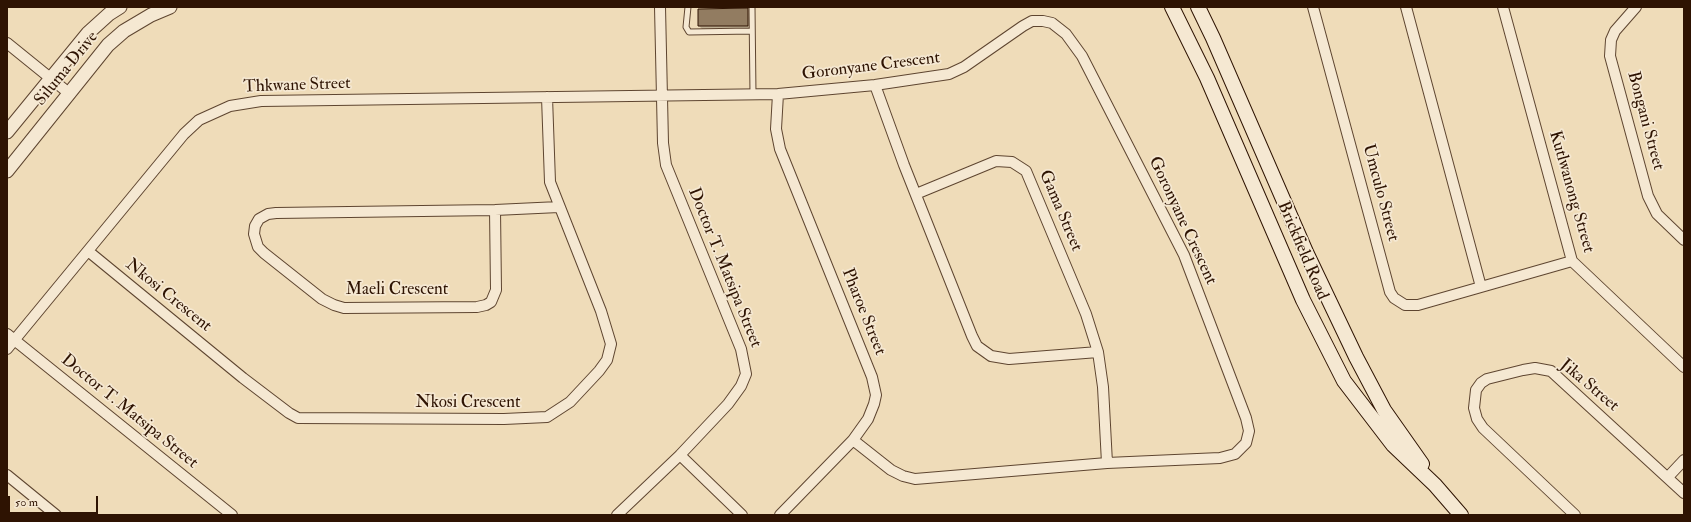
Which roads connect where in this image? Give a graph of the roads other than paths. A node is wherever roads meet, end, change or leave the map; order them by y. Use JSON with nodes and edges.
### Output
{"nodes":[{"id":1,"x":120,"y":7,"type":"edge"},
{"id":2,"x":170,"y":7,"type":"edge"},
{"id":3,"x":660,"y":7,"type":"edge"},
{"id":4,"x":688,"y":7,"type":"edge"},
{"id":5,"x":752,"y":7,"type":"edge"},
{"id":6,"x":1172,"y":7,"type":"edge"},
{"id":7,"x":1198,"y":7,"type":"edge"},
{"id":8,"x":1314,"y":7,"type":"edge"},
{"id":9,"x":1406,"y":7,"type":"edge"},
{"id":10,"x":1503,"y":7,"type":"edge"},
{"id":11,"x":1636,"y":7,"type":"edge"},
{"id":12,"x":752,"y":32,"type":"junction"},
{"id":13,"x":7,"y":43,"type":"edge"},
{"id":14,"x":51,"y":79,"type":"junction"},
{"id":15,"x":875,"y":85,"type":"junction"},
{"id":16,"x":70,"y":94,"type":"junction"},
{"id":17,"x":662,"y":94,"type":"junction"},
{"id":18,"x":753,"y":94,"type":"junction"},
{"id":19,"x":778,"y":94,"type":"junction"},
{"id":20,"x":547,"y":96,"type":"junction"},
{"id":21,"x":7,"y":132,"type":"edge"},
{"id":22,"x":7,"y":171,"type":"edge"},
{"id":23,"x":916,"y":194,"type":"junction"},
{"id":24,"x":559,"y":207,"type":"junction"},
{"id":25,"x":495,"y":210,"type":"junction"},
{"id":26,"x":1684,"y":240,"type":"edge"},
{"id":27,"x":88,"y":251,"type":"junction"},
{"id":28,"x":1572,"y":261,"type":"junction"},
{"id":29,"x":1481,"y":287,"type":"junction"},
{"id":30,"x":11,"y":337,"type":"edge"},
{"id":31,"x":7,"y":349,"type":"edge"},
{"id":32,"x":1098,"y":352,"type":"junction"},
{"id":33,"x":1684,"y":367,"type":"edge"},
{"id":34,"x":853,"y":440,"type":"junction"},
{"id":35,"x":680,"y":454,"type":"junction"},
{"id":36,"x":1684,"y":460,"type":"edge"},
{"id":37,"x":1107,"y":463,"type":"junction"},
{"id":38,"x":7,"y":475,"type":"edge"},
{"id":39,"x":1668,"y":477,"type":"junction"},
{"id":40,"x":1435,"y":485,"type":"junction"},
{"id":41,"x":1684,"y":493,"type":"edge"},
{"id":42,"x":56,"y":515,"type":"edge"},
{"id":43,"x":232,"y":515,"type":"edge"},
{"id":44,"x":617,"y":515,"type":"edge"},
{"id":45,"x":742,"y":515,"type":"edge"},
{"id":46,"x":780,"y":515,"type":"edge"},
{"id":47,"x":1461,"y":515,"type":"edge"},
{"id":48,"x":1575,"y":515,"type":"edge"}],
"edges":[{"from":1,"to":14,"type":"street","name":"Siluma Drive"},
{"from":2,"to":16,"type":"street","name":"Siluma Drive"},
{"from":3,"to":17,"type":"street","name":"Doctor T. Matsipa Street"},
{"from":4,"to":12,"type":"lane"},
{"from":5,"to":12,"type":"lane"},
{"from":6,"to":40,"type":"main road","name":"Brickfield Road"},
{"from":7,"to":40,"type":"main road","name":"Brickfield Road"},
{"from":8,"to":29,"type":"street","name":"Umculo Street"},
{"from":9,"to":29,"type":"street"},
{"from":10,"to":28,"type":"street","name":"Kutlwanong Street"},
{"from":11,"to":26,"type":"street","name":"Bongani Street"},
{"from":12,"to":18,"type":"lane"},
{"from":13,"to":14,"type":"street"},
{"from":14,"to":16,"type":"street"},
{"from":14,"to":21,"type":"street","name":"Siluma Drive"},
{"from":15,"to":19,"type":"street","name":"Goronyane Crescent"},
{"from":15,"to":23,"type":"street"},
{"from":15,"to":37,"type":"street","name":"Goronyane Crescent"},
{"from":16,"to":22,"type":"street","name":"Siluma Drive"},
{"from":17,"to":18,"type":"street","name":"Goronyane Crescent"},
{"from":17,"to":20,"type":"street","name":"Thkwane Street"},
{"from":17,"to":35,"type":"street","name":"Doctor T. Matsipa Street"},
{"from":18,"to":19,"type":"street","name":"Goronyane Crescent"},
{"from":19,"to":34,"type":"street","name":"Pharoe Street"},
{"from":20,"to":24,"type":"street","name":"Nkosi Crescent"},
{"from":20,"to":27,"type":"street","name":"Thkwane Street"},
{"from":23,"to":32,"type":"street"},
{"from":23,"to":32,"type":"street","name":"Gama Street"},
{"from":24,"to":25,"type":"street","name":"Maeli Crescent"},
{"from":24,"to":27,"type":"street","name":"Nkosi Crescent"},
{"from":25,"to":25,"type":"street","name":"Maeli Crescent"},
{"from":27,"to":30,"type":"street","name":"Thkwane Street"},
{"from":28,"to":29,"type":"street","name":"Umculo Street"},
{"from":28,"to":33,"type":"street","name":"Kutlwanong Street"},
{"from":30,"to":31,"type":"street","name":"Thkwane Street"},
{"from":30,"to":43,"type":"street","name":"Doctor T. Matsipa Street"},
{"from":32,"to":37,"type":"street","name":"Gama Street"},
{"from":34,"to":37,"type":"street","name":"Goronyane Crescent"},
{"from":34,"to":46,"type":"street","name":"Pharoe Street"},
{"from":35,"to":44,"type":"street","name":"Doctor T. Matsipa Street"},
{"from":35,"to":45,"type":"street"},
{"from":36,"to":39,"type":"street"},
{"from":38,"to":42,"type":"street"},
{"from":39,"to":41,"type":"street","name":"Jika Street"},
{"from":39,"to":48,"type":"street","name":"Jika Street"},
{"from":40,"to":47,"type":"main road","name":"Brickfield Road"}]}
